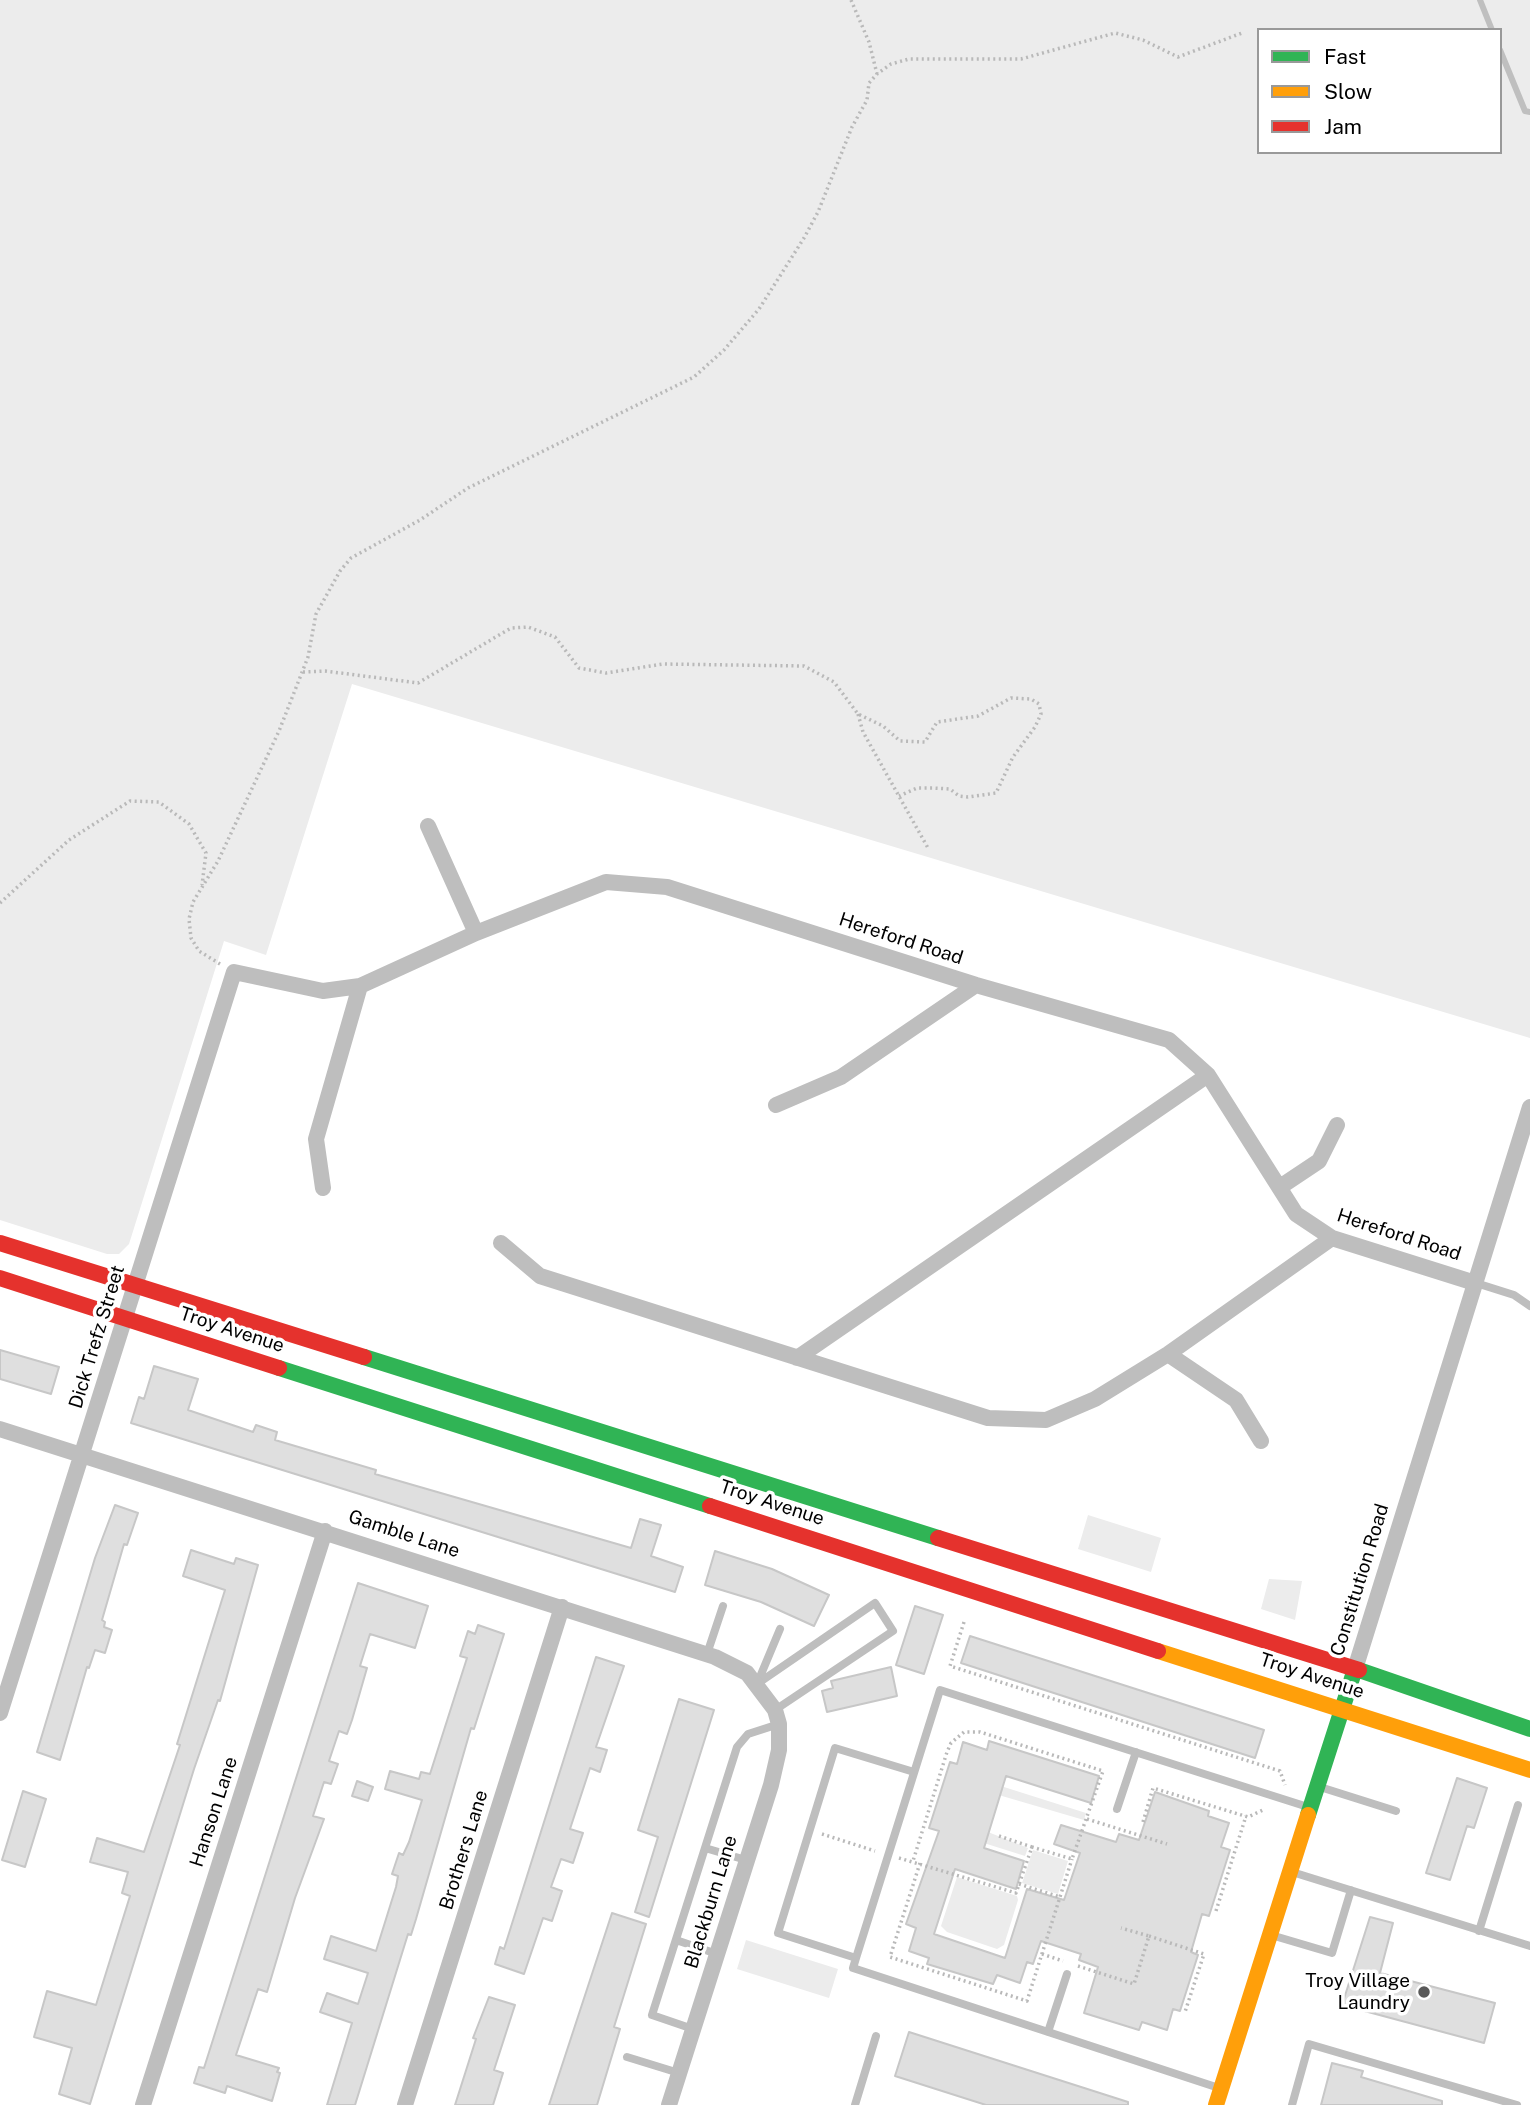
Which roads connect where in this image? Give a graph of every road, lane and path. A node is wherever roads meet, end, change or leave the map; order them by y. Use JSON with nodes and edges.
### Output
{"nodes":[{"id":1,"x":851,"y":0,"type":"edge"},
{"id":2,"x":1242,"y":33,"type":"dead end"},
{"id":3,"x":877,"y":74,"type":"junction"},
{"id":4,"x":303,"y":672,"type":"junction"},
{"id":5,"x":858,"y":714,"type":"junction"},
{"id":6,"x":899,"y":796,"type":"junction"},
{"id":7,"x":428,"y":826,"type":"dead end"},
{"id":8,"x":928,"y":848,"type":"dead end"},
{"id":9,"x":202,"y":887,"type":"junction"},
{"id":10,"x":0,"y":903,"type":"edge"},
{"id":11,"x":476,"y":933,"type":"junction"},
{"id":12,"x":234,"y":972,"type":"junction"},
{"id":13,"x":976,"y":985,"type":"junction"},
{"id":14,"x":360,"y":986,"type":"junction"},
{"id":15,"x":1208,"y":1075,"type":"junction"},
{"id":16,"x":776,"y":1105,"type":"dead end"},
{"id":17,"x":1530,"y":1107,"type":"edge"},
{"id":18,"x":1337,"y":1125,"type":"dead end"},
{"id":19,"x":1280,"y":1187,"type":"junction"},
{"id":20,"x":323,"y":1188,"type":"dead end"},
{"id":21,"x":1332,"y":1238,"type":"junction"},
{"id":22,"x":0,"y":1243,"type":"edge"},
{"id":23,"x":501,"y":1243,"type":"dead end"},
{"id":24,"x":0,"y":1278,"type":"edge"},
{"id":25,"x":1475,"y":1283,"type":"junction"},
{"id":26,"x":134,"y":1285,"type":"junction"},
{"id":27,"x":1530,"y":1306,"type":"edge"},
{"id":28,"x":125,"y":1317,"type":"junction"},
{"id":29,"x":1168,"y":1354,"type":"junction"},
{"id":30,"x":797,"y":1358,"type":"junction"},
{"id":31,"x":0,"y":1429,"type":"edge"},
{"id":32,"x":1261,"y":1441,"type":"dead end"},
{"id":33,"x":82,"y":1455,"type":"junction"},
{"id":34,"x":325,"y":1531,"type":"junction"},
{"id":35,"x":723,"y":1606,"type":"dead end"},
{"id":36,"x":562,"y":1607,"type":"junction"},
{"id":37,"x":964,"y":1622,"type":"dead end"},
{"id":38,"x":780,"y":1629,"type":"dead end"},
{"id":39,"x":707,"y":1654,"type":"junction"},
{"id":40,"x":1354,"y":1669,"type":"junction"},
{"id":41,"x":757,"y":1684,"type":"junction"},
{"id":42,"x":1342,"y":1708,"type":"junction"},
{"id":43,"x":0,"y":1713,"type":"edge"},
{"id":44,"x":777,"y":1717,"type":"junction"},
{"id":45,"x":1530,"y":1730,"type":"edge"},
{"id":46,"x":1136,"y":1752,"type":"junction"},
{"id":47,"x":1530,"y":1770,"type":"edge"},
{"id":48,"x":914,"y":1772,"type":"junction"},
{"id":49,"x":1318,"y":1786,"type":"junction"},
{"id":50,"x":1290,"y":1788,"type":"dead end"},
{"id":51,"x":1518,"y":1805,"type":"dead end"},
{"id":52,"x":1311,"y":1808,"type":"junction"},
{"id":53,"x":1117,"y":1809,"type":"dead end"},
{"id":54,"x":1271,"y":1811,"type":"dead end"},
{"id":55,"x":1396,"y":1811,"type":"dead end"},
{"id":56,"x":1247,"y":1816,"type":"junction"},
{"id":57,"x":1087,"y":1819,"type":"junction"},
{"id":58,"x":1143,"y":1822,"type":"dead end"},
{"id":59,"x":810,"y":1831,"type":"junction"},
{"id":60,"x":999,"y":1836,"type":"dead end"},
{"id":61,"x":1167,"y":1844,"type":"dead end"},
{"id":62,"x":1032,"y":1847,"type":"junction"},
{"id":63,"x":705,"y":1848,"type":"junction"},
{"id":64,"x":888,"y":1855,"type":"junction"},
{"id":65,"x":1072,"y":1859,"type":"junction"},
{"id":66,"x":746,"y":1860,"type":"junction"},
{"id":67,"x":913,"y":1861,"type":"junction"},
{"id":68,"x":920,"y":1863,"type":"junction"},
{"id":69,"x":1291,"y":1872,"type":"junction"},
{"id":70,"x":1019,"y":1885,"type":"junction"},
{"id":71,"x":1351,"y":1891,"type":"junction"},
{"id":72,"x":1060,"y":1897,"type":"junction"},
{"id":73,"x":1216,"y":1911,"type":"dead end"},
{"id":74,"x":1121,"y":1928,"type":"dead end"},
{"id":75,"x":1479,"y":1931,"type":"junction"},
{"id":76,"x":1271,"y":1935,"type":"junction"},
{"id":77,"x":1149,"y":1936,"type":"junction"},
{"id":78,"x":676,"y":1940,"type":"junction"},
{"id":79,"x":1530,"y":1946,"type":"edge"},
{"id":80,"x":717,"y":1954,"type":"junction"},
{"id":81,"x":1042,"y":1954,"type":"junction"},
{"id":82,"x":856,"y":1958,"type":"junction"},
{"id":83,"x":1067,"y":1974,"type":"dead end"},
{"id":84,"x":1185,"y":2012,"type":"dead end"},
{"id":85,"x":693,"y":2029,"type":"junction"},
{"id":86,"x":1048,"y":2032,"type":"junction"},
{"id":87,"x":876,"y":2036,"type":"dead end"},
{"id":88,"x":627,"y":2057,"type":"dead end"},
{"id":89,"x":679,"y":2073,"type":"junction"},
{"id":90,"x":1221,"y":2100,"type":"edge"},
{"id":91,"x":143,"y":2105,"type":"edge"},
{"id":92,"x":405,"y":2105,"type":"edge"},
{"id":93,"x":669,"y":2105,"type":"edge"},
{"id":94,"x":855,"y":2105,"type":"edge"},
{"id":95,"x":1292,"y":2105,"type":"edge"},
{"id":96,"x":1517,"y":2105,"type":"edge"}],
"edges":[{"from":1,"to":3,"type":"path"},
{"from":2,"to":3,"type":"path"},
{"from":3,"to":4,"type":"path"},
{"from":4,"to":5,"type":"path"},
{"from":4,"to":9,"type":"path"},
{"from":5,"to":6,"type":"path"},
{"from":5,"to":6,"type":"path"},
{"from":6,"to":8,"type":"path"},
{"from":7,"to":11,"type":"street"},
{"from":9,"to":10,"type":"path"},
{"from":9,"to":12,"type":"path"},
{"from":11,"to":13,"type":"street","name":"Hereford Road"},
{"from":11,"to":14,"type":"street","name":"Hereford Road"},
{"from":12,"to":14,"type":"street","name":"Hereford Road"},
{"from":12,"to":26,"type":"street","name":"Dick Trefz Street"},
{"from":13,"to":15,"type":"street","name":"Hereford Road"},
{"from":13,"to":16,"type":"street"},
{"from":14,"to":20,"type":"street"},
{"from":15,"to":19,"type":"street","name":"Hereford Road"},
{"from":15,"to":30,"type":"street"},
{"from":17,"to":25,"type":"street","name":"Constitution Road"},
{"from":18,"to":19,"type":"street"},
{"from":19,"to":21,"type":"street","name":"Hereford Road"},
{"from":21,"to":25,"type":"street","name":"Hereford Road"},
{"from":21,"to":29,"type":"street"},
{"from":22,"to":26,"type":"main road","name":"Troy Avenue"},
{"from":23,"to":30,"type":"street"},
{"from":24,"to":28,"type":"main road","name":"Troy Avenue"},
{"from":25,"to":27,"type":"lane"},
{"from":25,"to":40,"type":"street","name":"Constitution Road"},
{"from":26,"to":28,"type":"street","name":"Dick Trefz Street"},
{"from":26,"to":40,"type":"main road","name":"Troy Avenue"},
{"from":28,"to":33,"type":"street","name":"Dick Trefz Street"},
{"from":28,"to":42,"type":"main road","name":"Troy Avenue"},
{"from":29,"to":30,"type":"street"},
{"from":29,"to":32,"type":"street"},
{"from":31,"to":33,"type":"street","name":"Gamble Lane"},
{"from":33,"to":34,"type":"street","name":"Gamble Lane"},
{"from":33,"to":43,"type":"street","name":"Dick Trefz Street"},
{"from":34,"to":36,"type":"street","name":"Gamble Lane"},
{"from":34,"to":91,"type":"street","name":"Hanson Lane"},
{"from":35,"to":39,"type":"lane"},
{"from":36,"to":39,"type":"street","name":"Gamble Lane"},
{"from":36,"to":92,"type":"street","name":"Brothers Lane"},
{"from":37,"to":50,"type":"path"},
{"from":38,"to":41,"type":"lane"},
{"from":39,"to":41,"type":"street","name":"Gamble Lane"},
{"from":40,"to":42,"type":"main road","name":"Constitution Road"},
{"from":40,"to":45,"type":"main road","name":"Troy Avenue"},
{"from":41,"to":44,"type":"street","name":"Gamble Lane"},
{"from":41,"to":44,"type":"lane"},
{"from":42,"to":47,"type":"main road","name":"Troy Avenue"},
{"from":42,"to":49,"type":"main road","name":"Constitution Road"},
{"from":44,"to":63,"type":"lane"},
{"from":44,"to":66,"type":"street","name":"Blackburn Lane"},
{"from":46,"to":48,"type":"lane"},
{"from":46,"to":52,"type":"lane"},
{"from":46,"to":53,"type":"lane"},
{"from":48,"to":59,"type":"lane"},
{"from":48,"to":64,"type":"lane"},
{"from":49,"to":52,"type":"main road","name":"Constitution Road"},
{"from":49,"to":55,"type":"lane"},
{"from":51,"to":75,"type":"lane"},
{"from":52,"to":69,"type":"main road","name":"Constitution Road"},
{"from":54,"to":56,"type":"path"},
{"from":56,"to":58,"type":"path"},
{"from":56,"to":73,"type":"path"},
{"from":57,"to":61,"type":"path"},
{"from":57,"to":65,"type":"path"},
{"from":57,"to":67,"type":"path"},
{"from":59,"to":64,"type":"path"},
{"from":59,"to":82,"type":"lane"},
{"from":60,"to":62,"type":"path"},
{"from":62,"to":65,"type":"path"},
{"from":62,"to":70,"type":"path"},
{"from":63,"to":66,"type":"lane"},
{"from":63,"to":78,"type":"lane"},
{"from":64,"to":67,"type":"path"},
{"from":64,"to":82,"type":"lane"},
{"from":65,"to":72,"type":"path"},
{"from":66,"to":80,"type":"street","name":"Blackburn Lane"},
{"from":67,"to":68,"type":"path"},
{"from":68,"to":70,"type":"path"},
{"from":68,"to":81,"type":"path"},
{"from":69,"to":71,"type":"lane"},
{"from":69,"to":76,"type":"main road","name":"Constitution Road"},
{"from":70,"to":72,"type":"path"},
{"from":71,"to":75,"type":"lane"},
{"from":71,"to":76,"type":"lane"},
{"from":72,"to":81,"type":"path"},
{"from":74,"to":77,"type":"path"},
{"from":75,"to":79,"type":"lane"},
{"from":76,"to":90,"type":"main road","name":"Constitution Road"},
{"from":77,"to":81,"type":"path"},
{"from":77,"to":84,"type":"path"},
{"from":78,"to":80,"type":"lane"},
{"from":78,"to":85,"type":"lane"},
{"from":80,"to":85,"type":"street","name":"Blackburn Lane"},
{"from":82,"to":86,"type":"lane"},
{"from":83,"to":86,"type":"lane"},
{"from":85,"to":89,"type":"street","name":"Blackburn Lane"},
{"from":86,"to":90,"type":"lane"},
{"from":87,"to":94,"type":"lane"},
{"from":88,"to":89,"type":"lane"},
{"from":89,"to":93,"type":"street","name":"Blackburn Lane"},
{"from":95,"to":96,"type":"lane"}]}
